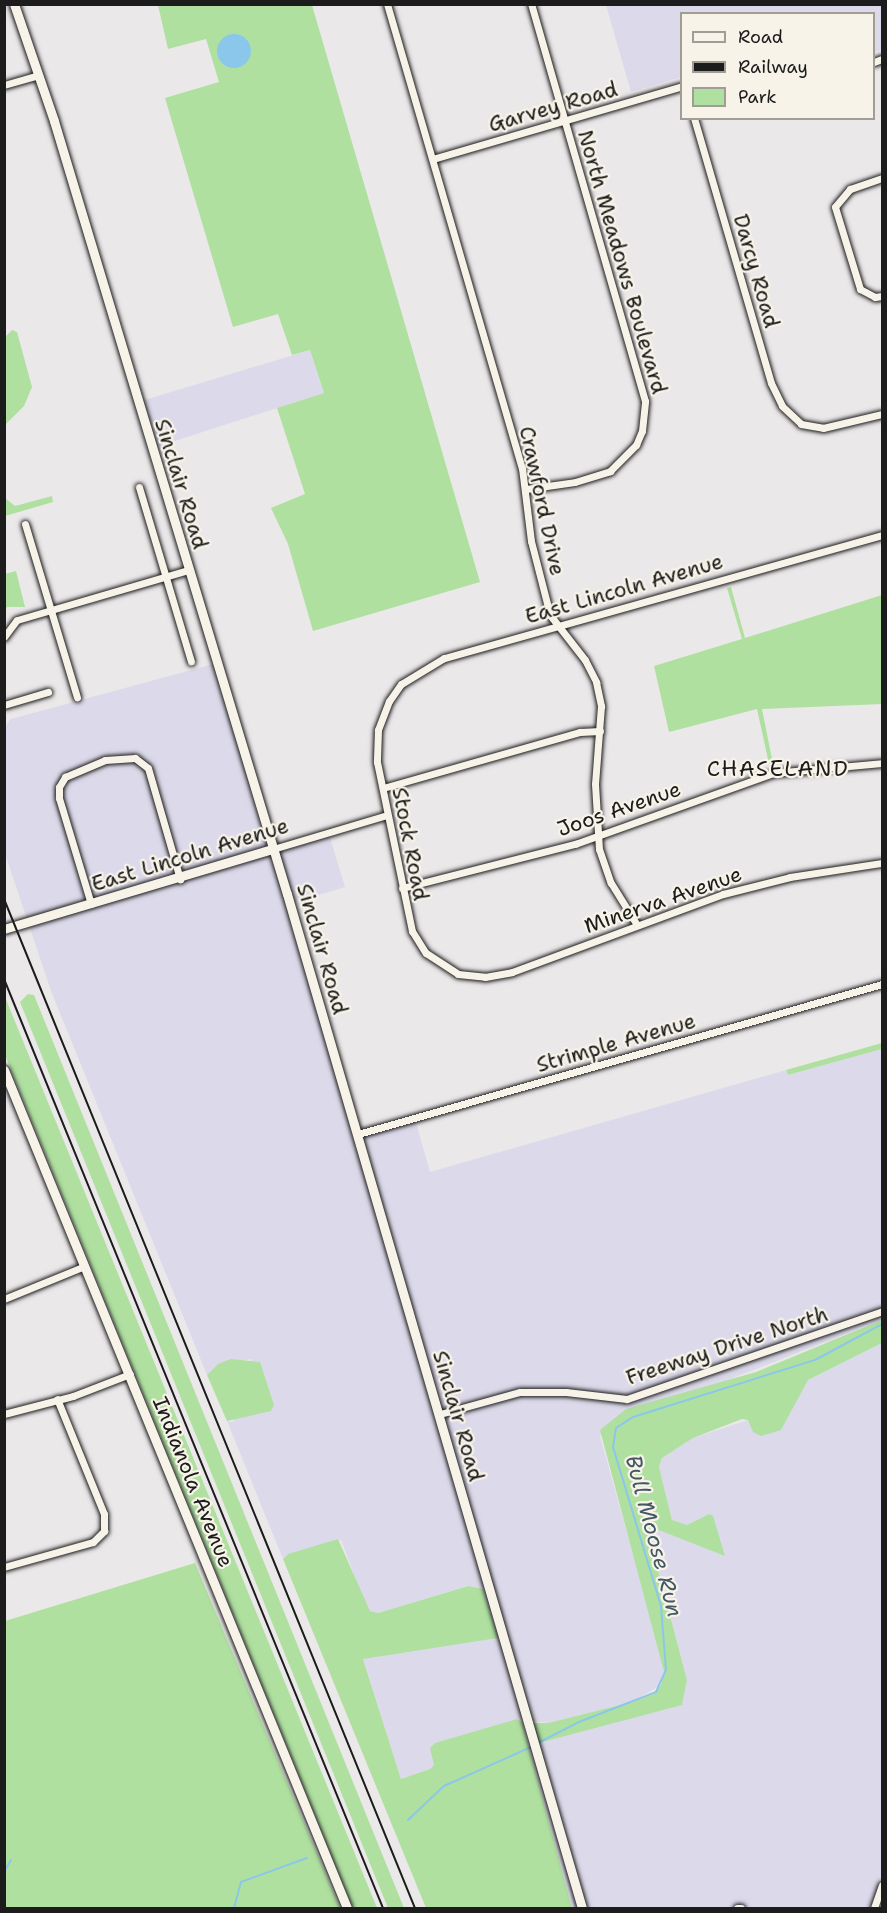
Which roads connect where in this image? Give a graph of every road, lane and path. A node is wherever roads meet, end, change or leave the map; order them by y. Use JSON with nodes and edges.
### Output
{"nodes":[{"id":1,"x":14,"y":4,"type":"edge"},
{"id":2,"x":387,"y":4,"type":"edge"},
{"id":3,"x":531,"y":4,"type":"edge"},
{"id":4,"x":38,"y":75,"type":"junction"},
{"id":5,"x":4,"y":85,"type":"edge"},
{"id":6,"x":680,"y":86,"type":"edge"},
{"id":7,"x":695,"y":120,"type":"edge"},
{"id":8,"x":565,"y":121,"type":"junction"},
{"id":9,"x":433,"y":159,"type":"junction"},
{"id":10,"x":882,"y":178,"type":"edge"},
{"id":11,"x":882,"y":296,"type":"edge"},
{"id":12,"x":882,"y":414,"type":"edge"},
{"id":13,"x":139,"y":487,"type":"dead end"},
{"id":14,"x":526,"y":489,"type":"junction"},
{"id":15,"x":25,"y":524,"type":"dead end"},
{"id":16,"x":882,"y":535,"type":"edge"},
{"id":17,"x":188,"y":570,"type":"junction"},
{"id":18,"x":166,"y":576,"type":"junction"},
{"id":19,"x":51,"y":610,"type":"junction"},
{"id":20,"x":558,"y":626,"type":"junction"},
{"id":21,"x":4,"y":637,"type":"edge"},
{"id":22,"x":191,"y":661,"type":"dead end"},
{"id":23,"x":48,"y":692,"type":"dead end"},
{"id":24,"x":77,"y":697,"type":"dead end"},
{"id":25,"x":389,"y":700,"type":"joint"},
{"id":26,"x":4,"y":705,"type":"edge"},
{"id":27,"x":600,"y":731,"type":"junction"},
{"id":28,"x":882,"y":764,"type":"edge"},
{"id":29,"x":383,"y":788,"type":"junction"},
{"id":30,"x":387,"y":815,"type":"junction"},
{"id":31,"x":598,"y":836,"type":"junction"},
{"id":32,"x":273,"y":849,"type":"junction"},
{"id":33,"x":882,"y":863,"type":"edge"},
{"id":34,"x":180,"y":879,"type":"junction"},
{"id":35,"x":402,"y":888,"type":"junction"},
{"id":36,"x":91,"y":904,"type":"junction"},
{"id":37,"x":637,"y":925,"type":"junction"},
{"id":38,"x":4,"y":929,"type":"edge"},
{"id":39,"x":458,"y":974,"type":"joint"},
{"id":40,"x":882,"y":984,"type":"edge"},
{"id":41,"x":4,"y":1070,"type":"edge"},
{"id":42,"x":358,"y":1134,"type":"junction"},
{"id":43,"x":85,"y":1266,"type":"junction"},
{"id":44,"x":4,"y":1299,"type":"edge"},
{"id":45,"x":882,"y":1311,"type":"edge"},
{"id":46,"x":130,"y":1374,"type":"junction"},
{"id":47,"x":57,"y":1399,"type":"junction"},
{"id":48,"x":4,"y":1414,"type":"edge"},
{"id":49,"x":440,"y":1414,"type":"junction"},
{"id":50,"x":4,"y":1567,"type":"edge"},
{"id":51,"x":882,"y":1885,"type":"edge"},
{"id":52,"x":347,"y":1908,"type":"edge"},
{"id":53,"x":582,"y":1908,"type":"edge"},
{"id":54,"x":874,"y":1908,"type":"edge"}],
"edges":[{"from":1,"to":4,"type":"main road","name":"Sinclair Road"},
{"from":2,"to":9,"type":"street","name":"Crawford Drive"},
{"from":3,"to":8,"type":"street","name":"North Meadows Boulevard"},
{"from":4,"to":5,"type":"street"},
{"from":4,"to":17,"type":"main road","name":"Sinclair Road"},
{"from":6,"to":8,"type":"street","name":"Garvey Road"},
{"from":7,"to":12,"type":"street","name":"Darcy Road"},
{"from":8,"to":9,"type":"street","name":"Garvey Road"},
{"from":8,"to":14,"type":"street","name":"North Meadows Boulevard"},
{"from":9,"to":14,"type":"street","name":"Crawford Drive"},
{"from":10,"to":11,"type":"street"},
{"from":13,"to":18,"type":"street"},
{"from":14,"to":20,"type":"street","name":"Crawford Drive"},
{"from":15,"to":19,"type":"street"},
{"from":16,"to":20,"type":"street","name":"East Lincoln Avenue"},
{"from":17,"to":18,"type":"street"},
{"from":17,"to":32,"type":"main road","name":"Sinclair Road"},
{"from":18,"to":19,"type":"street"},
{"from":18,"to":22,"type":"street"},
{"from":19,"to":21,"type":"street"},
{"from":19,"to":24,"type":"street"},
{"from":20,"to":25,"type":"street","name":"East Lincoln Avenue"},
{"from":20,"to":27,"type":"street","name":"Crawford Drive"},
{"from":23,"to":26,"type":"street"},
{"from":25,"to":29,"type":"street","name":"Stock Road"},
{"from":27,"to":29,"type":"street"},
{"from":27,"to":31,"type":"street","name":"Crawford Drive"},
{"from":28,"to":31,"type":"street","name":"Joos Avenue"},
{"from":29,"to":30,"type":"street","name":"Stock Road"},
{"from":30,"to":32,"type":"street","name":"East Lincoln Avenue"},
{"from":30,"to":35,"type":"street","name":"Stock Road"},
{"from":31,"to":35,"type":"street","name":"Joos Avenue"},
{"from":31,"to":37,"type":"street","name":"Crawford Drive"},
{"from":32,"to":34,"type":"main road","name":"East Lincoln Avenue"},
{"from":32,"to":42,"type":"main road","name":"Sinclair Road"},
{"from":33,"to":37,"type":"street","name":"Minerva Avenue"},
{"from":34,"to":36,"type":"main road","name":"East Lincoln Avenue"},
{"from":34,"to":36,"type":"street"},
{"from":35,"to":39,"type":"street","name":"Stock Road"},
{"from":36,"to":38,"type":"main road","name":"East Lincoln Avenue"},
{"from":37,"to":39,"type":"street","name":"Minerva Avenue"},
{"from":40,"to":42,"type":"street","name":"Strimple Avenue"},
{"from":41,"to":43,"type":"main road","name":"Indianola Avenue"},
{"from":42,"to":49,"type":"main road","name":"Sinclair Road"},
{"from":43,"to":44,"type":"street"},
{"from":43,"to":46,"type":"main road","name":"Indianola Avenue"},
{"from":45,"to":49,"type":"street","name":"Freeway Drive North"},
{"from":46,"to":47,"type":"street"},
{"from":46,"to":52,"type":"main road","name":"Indianola Avenue"},
{"from":47,"to":48,"type":"street"},
{"from":47,"to":50,"type":"street"},
{"from":49,"to":53,"type":"main road","name":"Sinclair Road"},
{"from":51,"to":54,"type":"street"}]}
